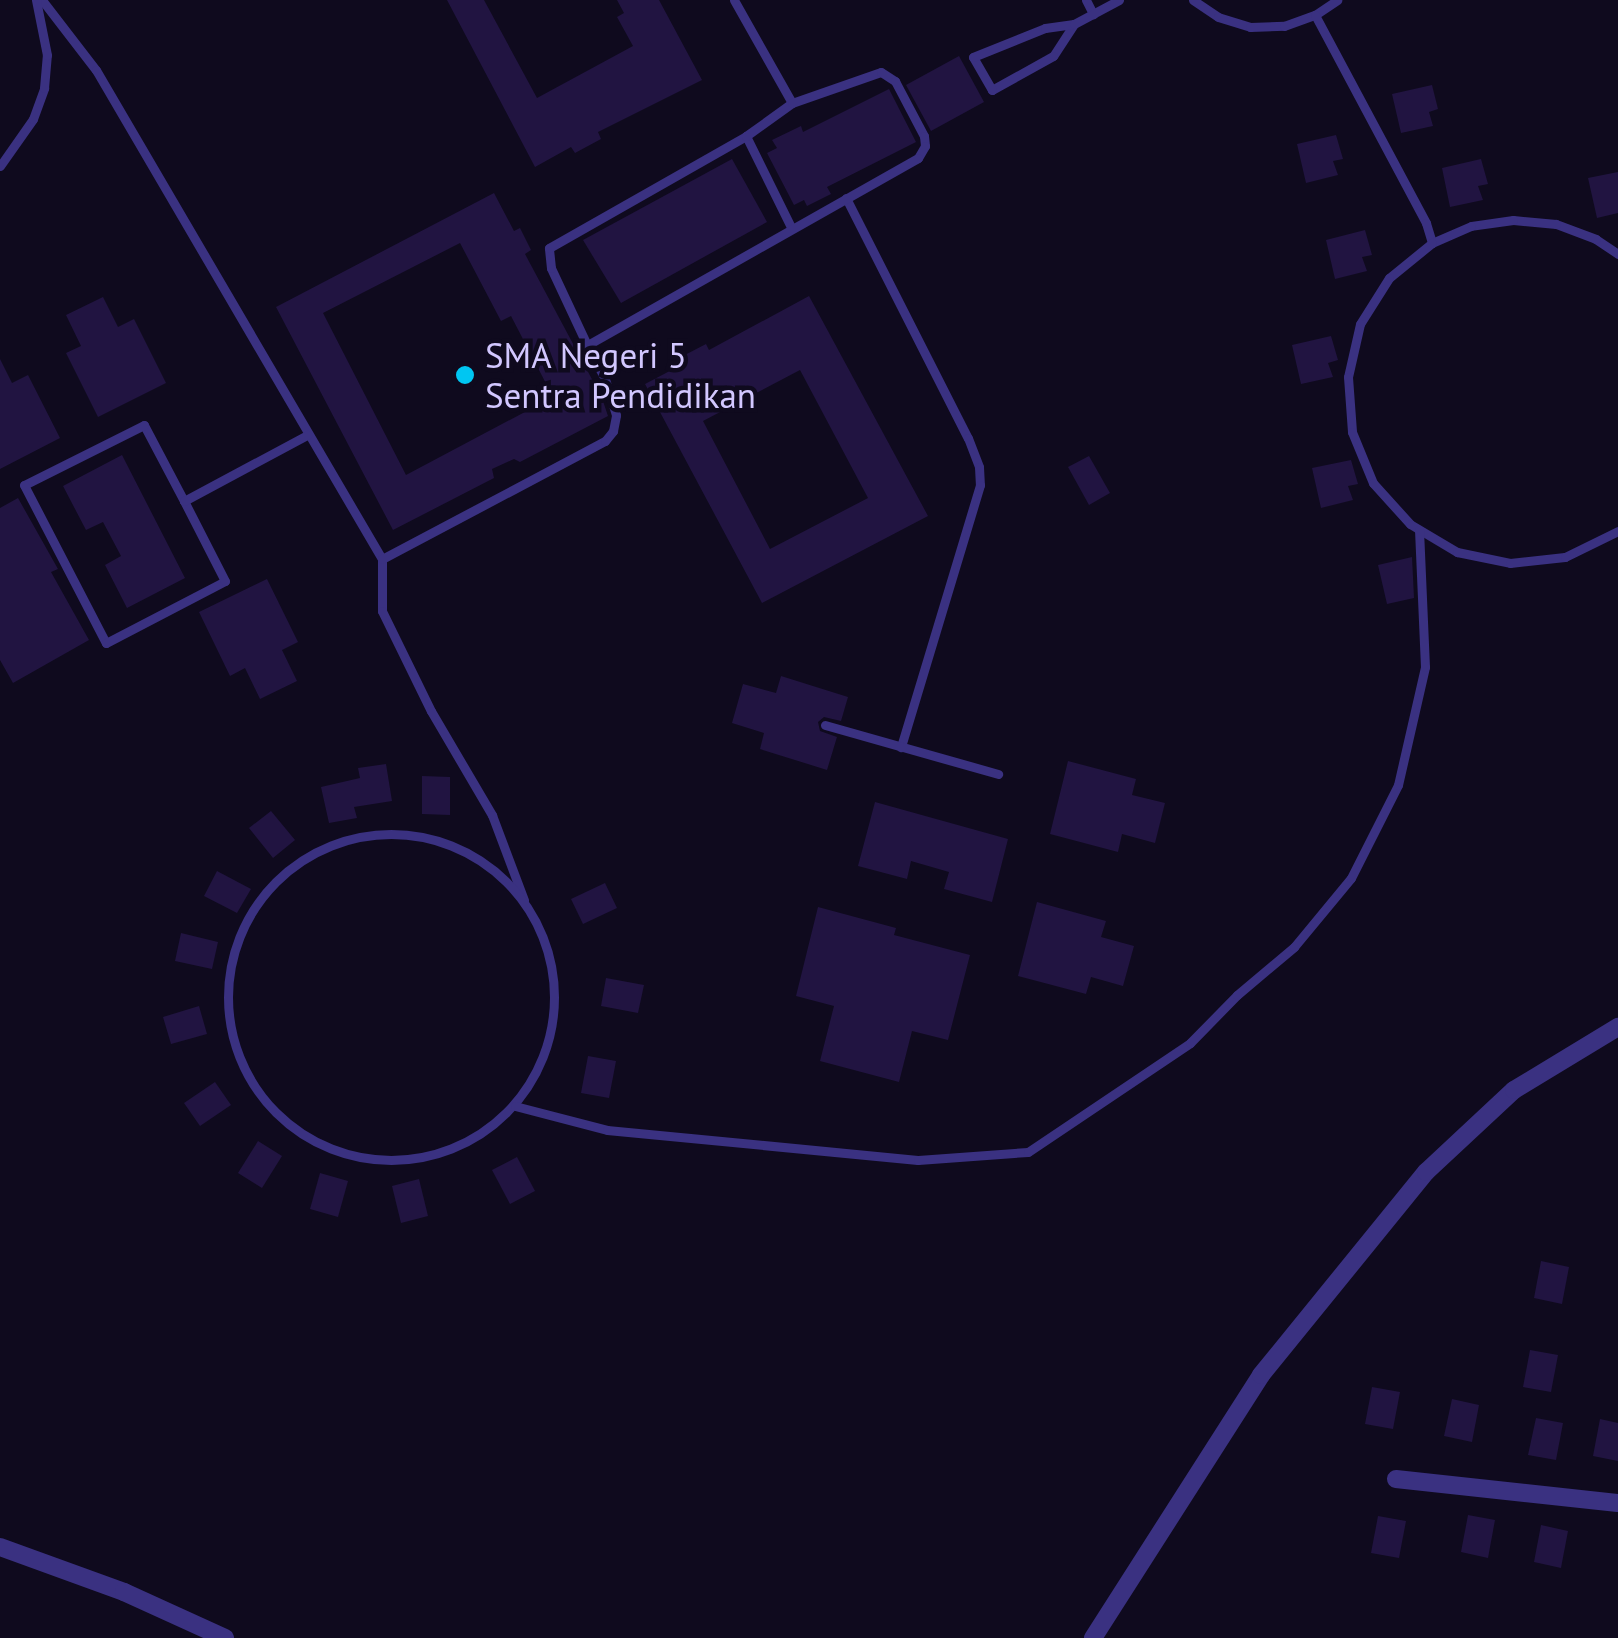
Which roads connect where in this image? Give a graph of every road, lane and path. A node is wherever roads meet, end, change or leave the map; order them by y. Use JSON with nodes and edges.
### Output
{"nodes":[{"id":1,"x":39,"y":0,"type":"edge"},
{"id":2,"x":734,"y":0,"type":"edge"},
{"id":3,"x":1086,"y":0,"type":"edge"},
{"id":4,"x":1119,"y":0,"type":"edge"},
{"id":5,"x":1193,"y":0,"type":"edge"},
{"id":6,"x":1337,"y":0,"type":"edge"},
{"id":7,"x":1092,"y":14,"type":"junction"},
{"id":8,"x":1316,"y":15,"type":"junction"},
{"id":9,"x":1074,"y":24,"type":"junction"},
{"id":10,"x":792,"y":103,"type":"junction"},
{"id":11,"x":746,"y":136,"type":"junction"},
{"id":12,"x":0,"y":166,"type":"edge"},
{"id":13,"x":846,"y":198,"type":"junction"},
{"id":14,"x":791,"y":227,"type":"junction"},
{"id":15,"x":1432,"y":243,"type":"junction"},
{"id":16,"x":1618,"y":254,"type":"edge"},
{"id":17,"x":588,"y":345,"type":"junction"},
{"id":18,"x":307,"y":435,"type":"junction"},
{"id":19,"x":184,"y":501,"type":"junction"},
{"id":20,"x":1419,"y":530,"type":"junction"},
{"id":21,"x":1618,"y":531,"type":"edge"},
{"id":22,"x":382,"y":559,"type":"junction"},
{"id":23,"x":825,"y":725,"type":"dead end"},
{"id":24,"x":902,"y":747,"type":"junction"},
{"id":25,"x":998,"y":774,"type":"dead end"},
{"id":26,"x":524,"y":900,"type":"junction"},
{"id":27,"x":1618,"y":1028,"type":"edge"},
{"id":28,"x":515,"y":1106,"type":"junction"},
{"id":29,"x":1396,"y":1479,"type":"dead end"},
{"id":30,"x":1618,"y":1503,"type":"edge"},
{"id":31,"x":0,"y":1546,"type":"edge"},
{"id":32,"x":225,"y":1638,"type":"edge"},
{"id":33,"x":1093,"y":1638,"type":"edge"}],
"edges":[{"from":1,"to":12,"type":"lane"},
{"from":1,"to":18,"type":"lane"},
{"from":2,"to":10,"type":"lane"},
{"from":3,"to":7,"type":"lane"},
{"from":4,"to":7,"type":"lane"},
{"from":5,"to":8,"type":"lane"},
{"from":6,"to":8,"type":"lane"},
{"from":7,"to":9,"type":"lane"},
{"from":8,"to":15,"type":"lane"},
{"from":9,"to":9,"type":"lane"},
{"from":10,"to":11,"type":"lane"},
{"from":10,"to":13,"type":"lane"},
{"from":11,"to":14,"type":"lane"},
{"from":11,"to":17,"type":"lane"},
{"from":13,"to":14,"type":"lane"},
{"from":13,"to":24,"type":"lane"},
{"from":14,"to":17,"type":"lane"},
{"from":15,"to":16,"type":"lane"},
{"from":15,"to":20,"type":"lane"},
{"from":17,"to":22,"type":"lane"},
{"from":18,"to":19,"type":"lane"},
{"from":18,"to":22,"type":"lane"},
{"from":19,"to":19,"type":"lane"},
{"from":20,"to":21,"type":"lane"},
{"from":20,"to":28,"type":"lane"},
{"from":22,"to":26,"type":"lane"},
{"from":23,"to":24,"type":"lane"},
{"from":24,"to":25,"type":"lane"},
{"from":26,"to":28,"type":"lane"},
{"from":26,"to":28,"type":"lane"},
{"from":27,"to":33,"type":"street"},
{"from":29,"to":30,"type":"street"},
{"from":31,"to":32,"type":"street"}]}
